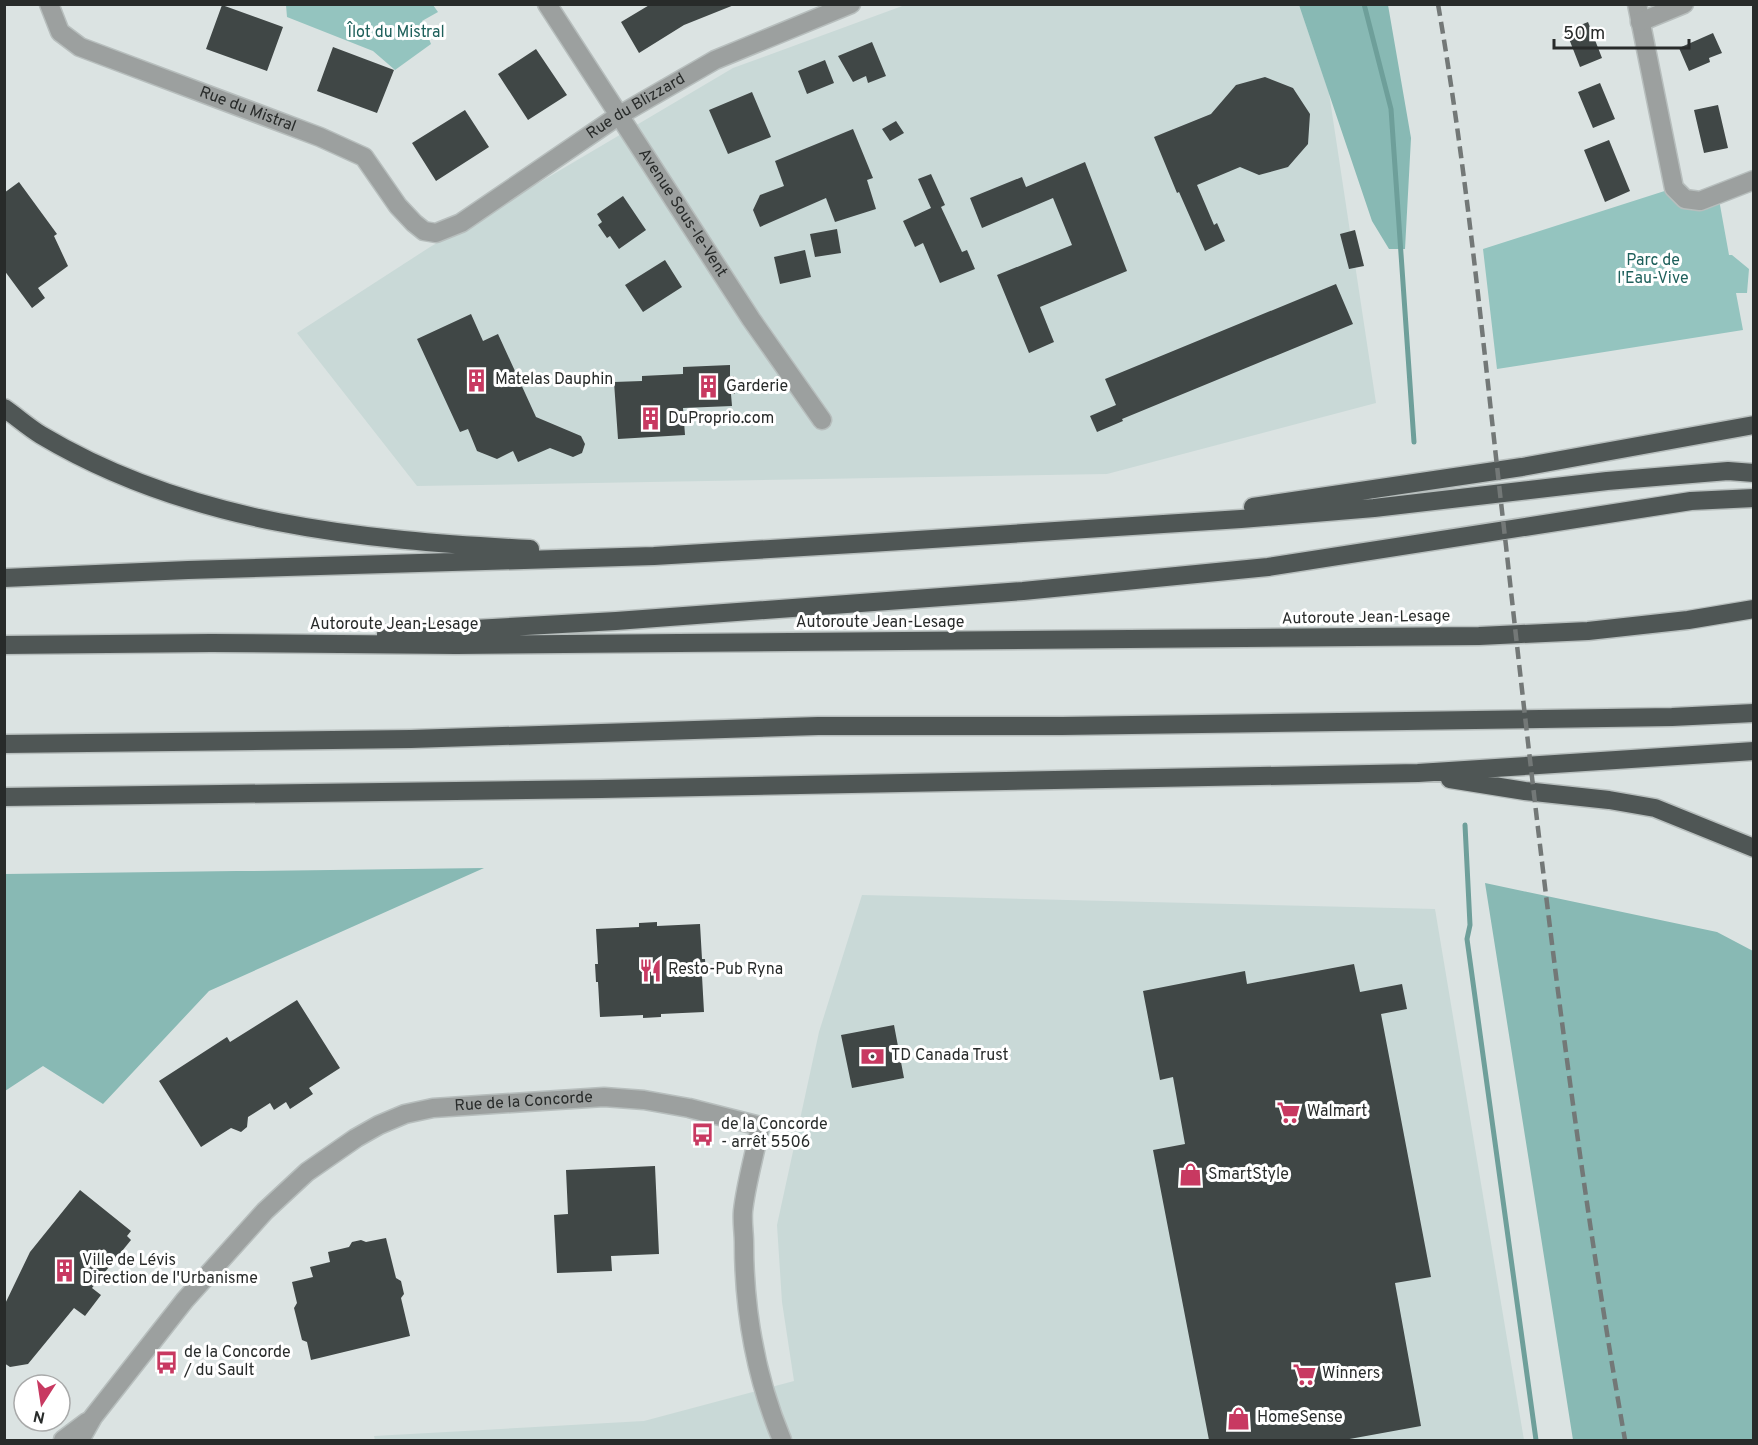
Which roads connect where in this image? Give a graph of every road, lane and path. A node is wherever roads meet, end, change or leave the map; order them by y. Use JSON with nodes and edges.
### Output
{"nodes":[{"id":1,"x":49,"y":4,"type":"edge"},
{"id":2,"x":547,"y":4,"type":"edge"},
{"id":3,"x":851,"y":4,"type":"edge"},
{"id":4,"x":1684,"y":4,"type":"edge"},
{"id":5,"x":1639,"y":13,"type":"edge"},
{"id":6,"x":618,"y":116,"type":"junction"},
{"id":7,"x":1754,"y":180,"type":"edge"},
{"id":8,"x":436,"y":233,"type":"joint"},
{"id":9,"x":4,"y":408,"type":"edge"},
{"id":10,"x":822,"y":420,"type":"dead end"},
{"id":11,"x":1754,"y":425,"type":"edge"},
{"id":12,"x":1754,"y":473,"type":"edge"},
{"id":13,"x":1754,"y":498,"type":"edge"},
{"id":14,"x":1114,"y":528,"type":"junction"},
{"id":15,"x":654,"y":556,"type":"junction"},
{"id":16,"x":4,"y":578,"type":"edge"},
{"id":17,"x":1754,"y":609,"type":"edge"},
{"id":18,"x":211,"y":643,"type":"junction"},
{"id":19,"x":4,"y":645,"type":"edge"},
{"id":20,"x":1754,"y":713,"type":"edge"},
{"id":21,"x":4,"y":744,"type":"edge"},
{"id":22,"x":1754,"y":751,"type":"edge"},
{"id":23,"x":1418,"y":773,"type":"junction"},
{"id":24,"x":4,"y":797,"type":"edge"},
{"id":25,"x":1754,"y":849,"type":"edge"},
{"id":26,"x":93,"y":1417,"type":"junction"},
{"id":27,"x":63,"y":1440,"type":"edge"},
{"id":28,"x":80,"y":1440,"type":"edge"},
{"id":29,"x":782,"y":1440,"type":"edge"}],
"edges":[{"from":1,"to":8,"type":"street","name":"Rue du Mistral"},
{"from":2,"to":6,"type":"street","name":"Avenue Sous-le-Vent"},
{"from":3,"to":6,"type":"street","name":"Rue du Blizzard"},
{"from":4,"to":5,"type":"street"},
{"from":5,"to":7,"type":"street"},
{"from":6,"to":8,"type":"street","name":"Rue du Blizzard"},
{"from":6,"to":10,"type":"street","name":"Avenue Sous-le-Vent"},
{"from":9,"to":15,"type":"highway"},
{"from":11,"to":14,"type":"highway"},
{"from":12,"to":14,"type":"highway"},
{"from":13,"to":18,"type":"highway"},
{"from":14,"to":15,"type":"highway"},
{"from":15,"to":16,"type":"highway"},
{"from":17,"to":18,"type":"highway","name":"Autoroute Jean-Lesage"},
{"from":18,"to":19,"type":"highway","name":"Autoroute Jean-Lesage"},
{"from":20,"to":21,"type":"highway"},
{"from":22,"to":23,"type":"highway"},
{"from":23,"to":24,"type":"highway"},
{"from":23,"to":25,"type":"highway"},
{"from":26,"to":27,"type":"street","name":"Rue de la Concorde"},
{"from":26,"to":28,"type":"street","name":"Rue de la Concorde"},
{"from":26,"to":29,"type":"street","name":"Rue de la Concorde"}]}
